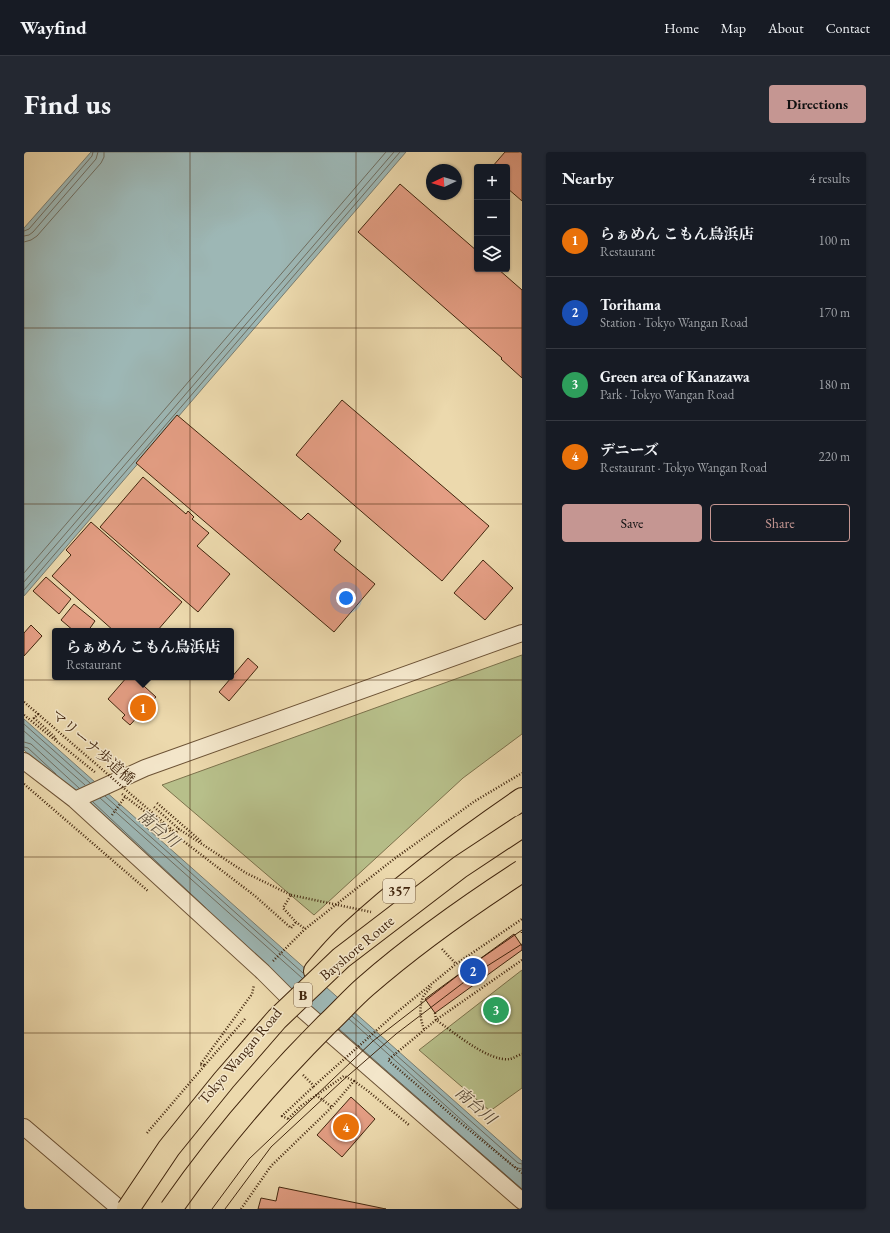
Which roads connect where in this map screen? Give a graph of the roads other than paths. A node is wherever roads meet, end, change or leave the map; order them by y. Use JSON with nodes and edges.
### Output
{"nodes":[{"id":1,"x":522,"y":633,"type":"edge"},
{"id":2,"x":24,"y":761,"type":"edge"},
{"id":3,"x":522,"y":799,"type":"edge"},
{"id":4,"x":75,"y":800,"type":"junction"},
{"id":5,"x":522,"y":826,"type":"edge"},
{"id":6,"x":522,"y":871,"type":"edge"},
{"id":7,"x":522,"y":882,"type":"edge"},
{"id":8,"x":289,"y":998,"type":"junction"},
{"id":9,"x":326,"y":1030,"type":"junction"},
{"id":10,"x":24,"y":1126,"type":"edge"},
{"id":11,"x":522,"y":1201,"type":"edge"},
{"id":12,"x":120,"y":1209,"type":"edge"},
{"id":13,"x":126,"y":1209,"type":"edge"},
{"id":14,"x":171,"y":1209,"type":"edge"},
{"id":15,"x":181,"y":1209,"type":"edge"}],
"edges":[{"from":1,"to":4,"type":"street"},
{"from":2,"to":4,"type":"street"},
{"from":3,"to":8,"type":"highway","name":"Tokyo Wangan Road","number":"357"},
{"from":4,"to":8,"type":"street"},
{"from":5,"to":13,"type":"highway","name":"Bayshore Route","number":"B","bridge":true},
{"from":6,"to":14,"type":"highway","bridge":true},
{"from":7,"to":9,"type":"highway"},
{"from":8,"to":9,"type":"street"},
{"from":8,"to":13,"type":"highway","name":"Tokyo Wangan Road","number":"357"},
{"from":9,"to":11,"type":"street"},
{"from":9,"to":15,"type":"highway"},
{"from":10,"to":12,"type":"street"}]}
